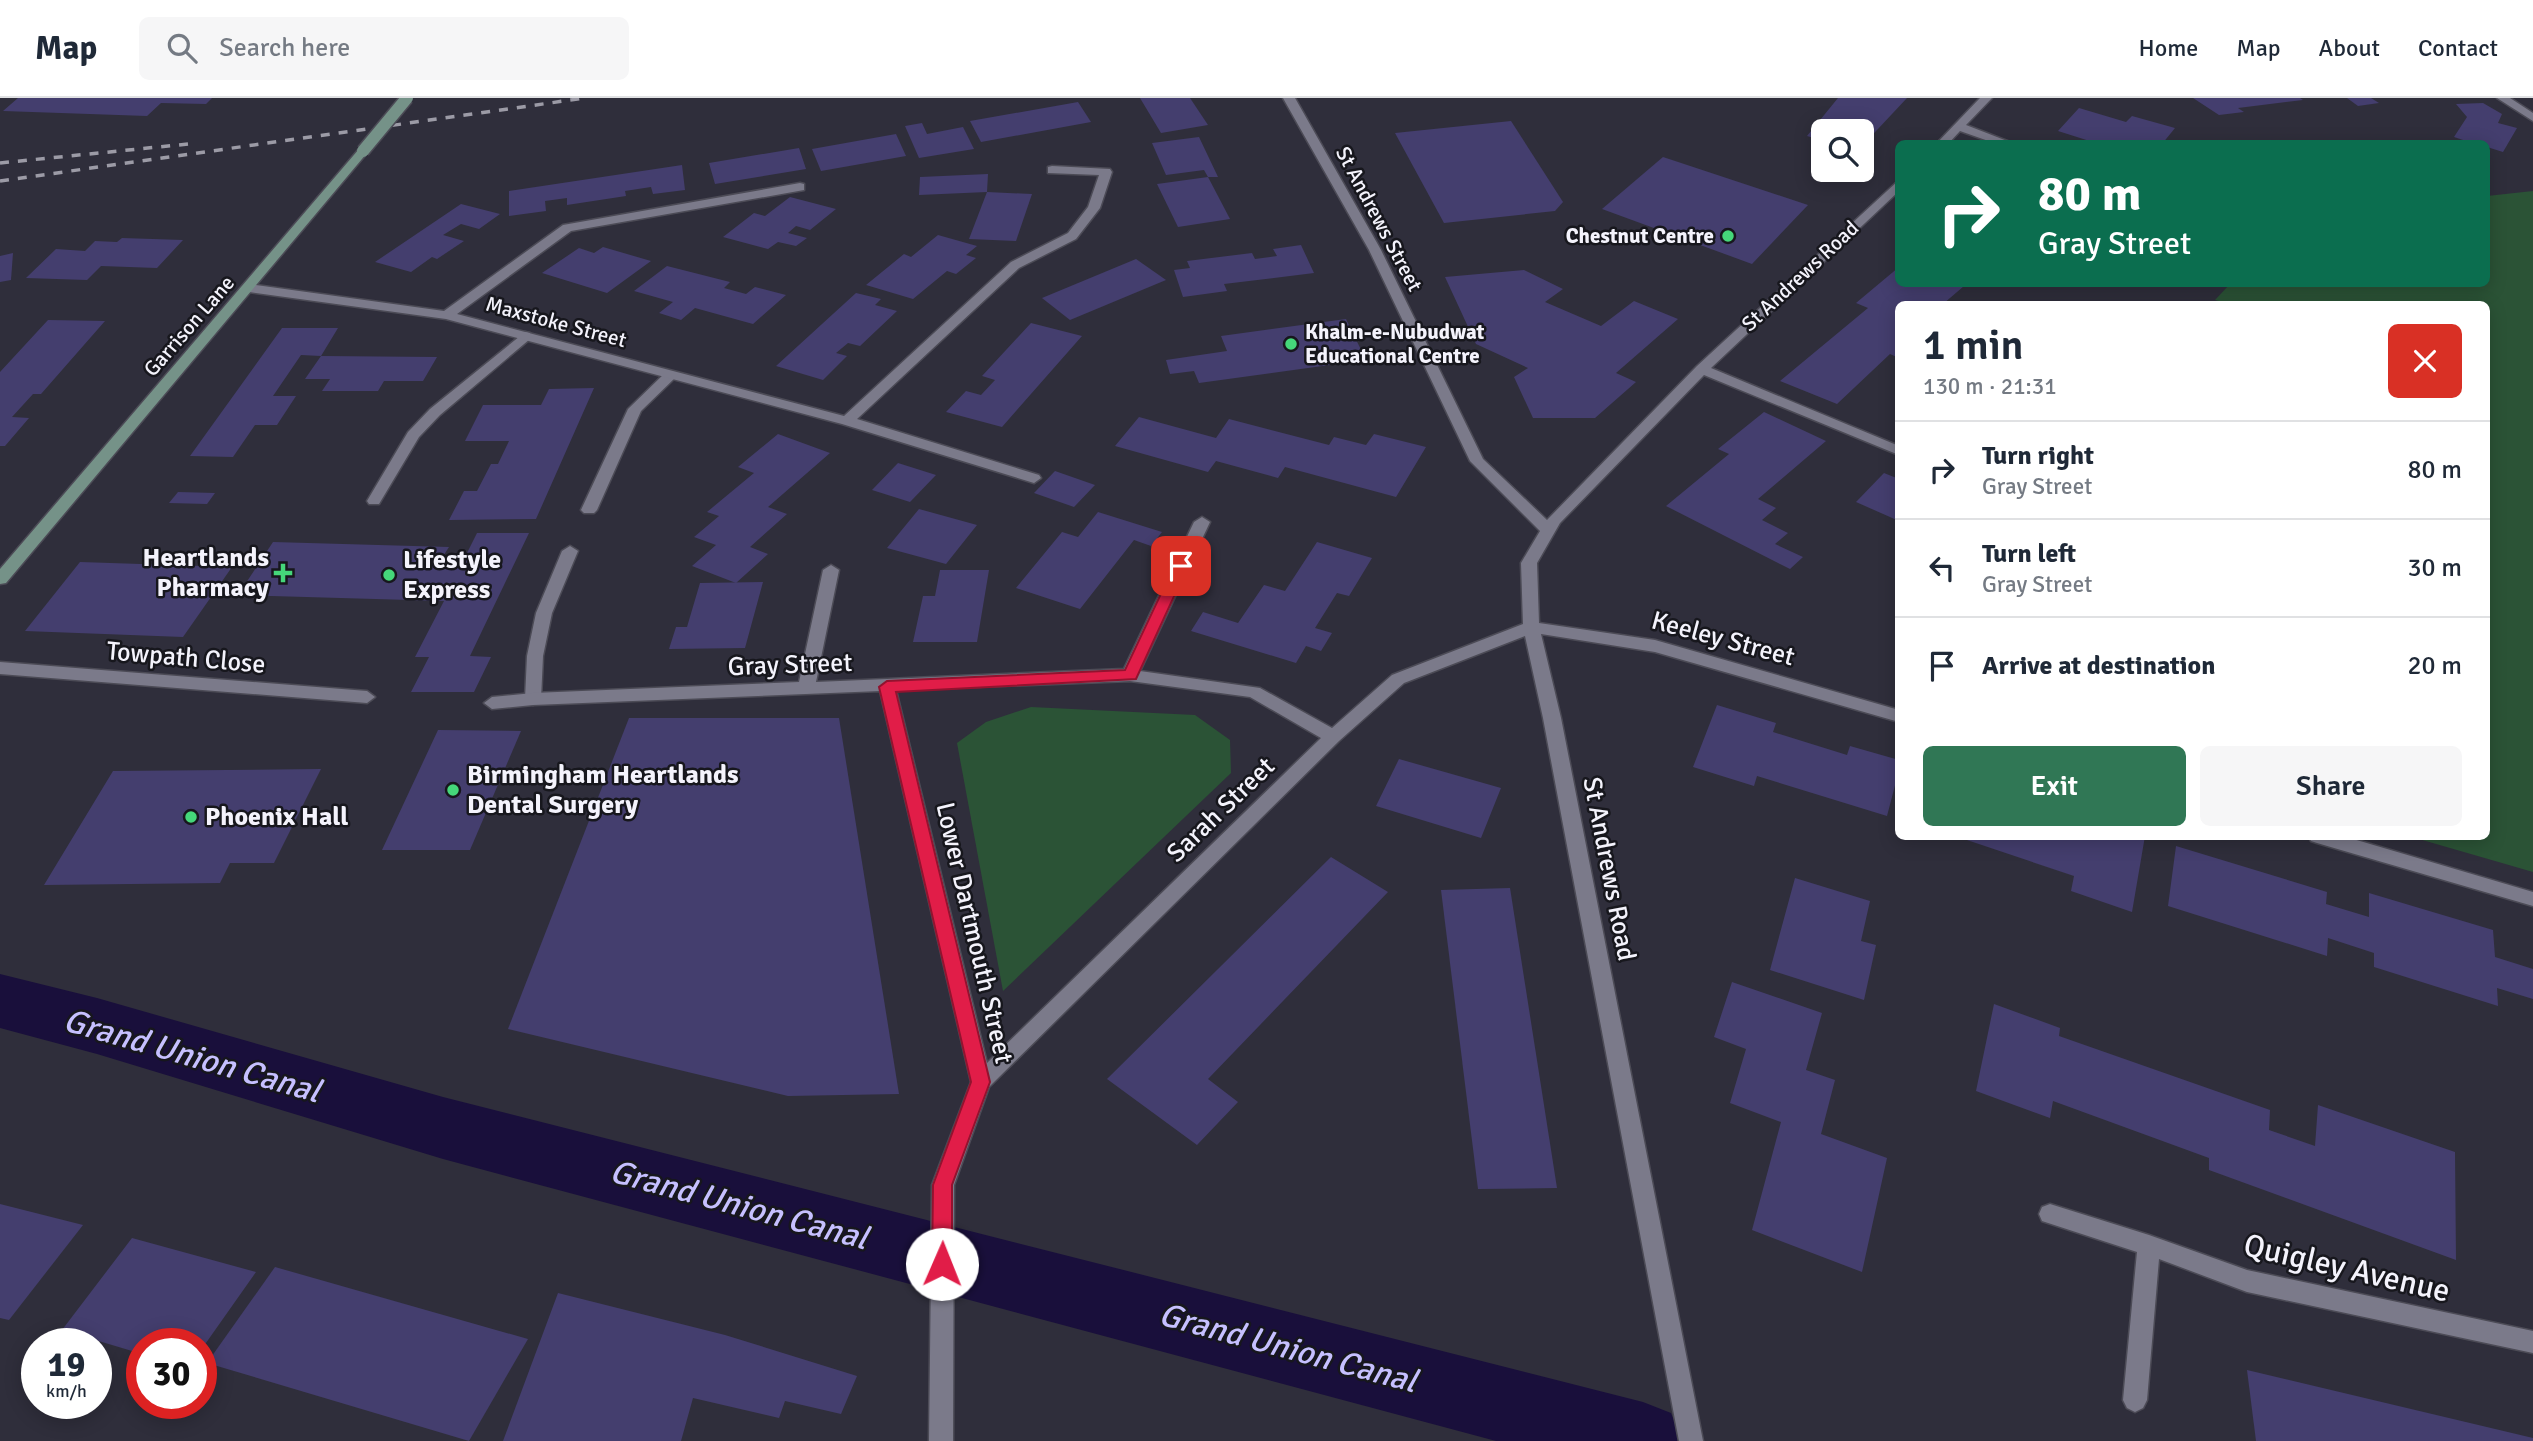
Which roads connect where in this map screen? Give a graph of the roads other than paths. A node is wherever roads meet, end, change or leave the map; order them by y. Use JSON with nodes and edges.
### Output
{"nodes":[{"id":1,"x":407,"y":98,"type":"edge"},
{"id":2,"x":1289,"y":98,"type":"edge"},
{"id":3,"x":1986,"y":98,"type":"edge"},
{"id":4,"x":2502,"y":98,"type":"edge"},
{"id":5,"x":2533,"y":118,"type":"edge"},
{"id":6,"x":1959,"y":127,"type":"junction"},
{"id":7,"x":1945,"y":140,"type":"edge"},
{"id":8,"x":1998,"y":140,"type":"edge"},
{"id":9,"x":1052,"y":170,"type":"dead end"},
{"id":10,"x":800,"y":187,"type":"dead end"},
{"id":11,"x":1895,"y":188,"type":"edge"},
{"id":12,"x":249,"y":288,"type":"junction"},
{"id":13,"x":447,"y":316,"type":"junction"},
{"id":14,"x":525,"y":336,"type":"junction"},
{"id":15,"x":1702,"y":369,"type":"junction"},
{"id":16,"x":671,"y":374,"type":"junction"},
{"id":17,"x":847,"y":421,"type":"junction"},
{"id":18,"x":1895,"y":449,"type":"edge"},
{"id":19,"x":1034,"y":478,"type":"dead end"},
{"id":20,"x":374,"y":501,"type":"dead end"},
{"id":21,"x":589,"y":510,"type":"dead end"},
{"id":22,"x":1202,"y":522,"type":"dead end"},
{"id":23,"x":1548,"y":530,"type":"junction"},
{"id":24,"x":570,"y":551,"type":"dead end"},
{"id":25,"x":831,"y":570,"type":"dead end"},
{"id":26,"x":0,"y":579,"type":"edge"},
{"id":27,"x":1531,"y":627,"type":"junction"},
{"id":28,"x":0,"y":668,"type":"edge"},
{"id":29,"x":1130,"y":675,"type":"junction"},
{"id":30,"x":887,"y":687,"type":"junction"},
{"id":31,"x":806,"y":689,"type":"junction"},
{"id":32,"x":367,"y":697,"type":"dead end"},
{"id":33,"x":533,"y":699,"type":"junction"},
{"id":34,"x":492,"y":703,"type":"dead end"},
{"id":35,"x":1895,"y":715,"type":"edge"},
{"id":36,"x":1333,"y":737,"type":"junction"},
{"id":37,"x":2331,"y":840,"type":"edge"},
{"id":38,"x":2533,"y":899,"type":"edge"},
{"id":39,"x":981,"y":1082,"type":"junction"},
{"id":40,"x":2050,"y":1214,"type":"dead end"},
{"id":41,"x":2149,"y":1245,"type":"junction"},
{"id":42,"x":2533,"y":1342,"type":"edge"},
{"id":43,"x":2135,"y":1401,"type":"dead end"},
{"id":44,"x":941,"y":1441,"type":"edge"},
{"id":45,"x":1691,"y":1441,"type":"edge"}],
"edges":[{"from":1,"to":12,"type":"street","name":"Garrison Lane","bridge":true},
{"from":2,"to":23,"type":"street","name":"St Andrews Street"},
{"from":3,"to":6,"type":"street"},
{"from":4,"to":5,"type":"street"},
{"from":6,"to":7,"type":"street"},
{"from":6,"to":8,"type":"street"},
{"from":9,"to":17,"type":"street"},
{"from":10,"to":13,"type":"street"},
{"from":11,"to":15,"type":"street","name":"St Andrews Road"},
{"from":12,"to":13,"type":"street","name":"Maxstoke Street"},
{"from":12,"to":26,"type":"street","name":"Garrison Lane"},
{"from":13,"to":14,"type":"street","name":"Maxstoke Street"},
{"from":14,"to":16,"type":"street","name":"Maxstoke Street"},
{"from":14,"to":20,"type":"street"},
{"from":15,"to":18,"type":"street"},
{"from":15,"to":23,"type":"street","name":"St Andrews Road"},
{"from":16,"to":17,"type":"street","name":"Maxstoke Street"},
{"from":16,"to":21,"type":"street"},
{"from":17,"to":19,"type":"street","name":"Maxstoke Street"},
{"from":22,"to":29,"type":"street"},
{"from":23,"to":27,"type":"street","name":"St Andrews Road"},
{"from":24,"to":33,"type":"street"},
{"from":25,"to":31,"type":"street"},
{"from":27,"to":35,"type":"street","name":"Keeley Street"},
{"from":27,"to":36,"type":"street","name":"Sarah Street"},
{"from":27,"to":45,"type":"street","name":"St Andrews Road"},
{"from":28,"to":32,"type":"street","name":"Towpath Close"},
{"from":29,"to":30,"type":"street","name":"Gray Street"},
{"from":29,"to":36,"type":"street","name":"Gray Street"},
{"from":30,"to":31,"type":"street","name":"Gray Street"},
{"from":30,"to":39,"type":"street","name":"Lower Dartmouth Street"},
{"from":31,"to":33,"type":"street","name":"Gray Street"},
{"from":33,"to":34,"type":"street","name":"Gray Street"},
{"from":36,"to":39,"type":"street","name":"Sarah Street"},
{"from":37,"to":38,"type":"street"},
{"from":39,"to":44,"type":"street","name":"Lower Dartmouth Street"},
{"from":40,"to":41,"type":"street","name":"Quigley Avenue"},
{"from":41,"to":42,"type":"street","name":"Quigley Avenue"},
{"from":41,"to":43,"type":"street"}]}
